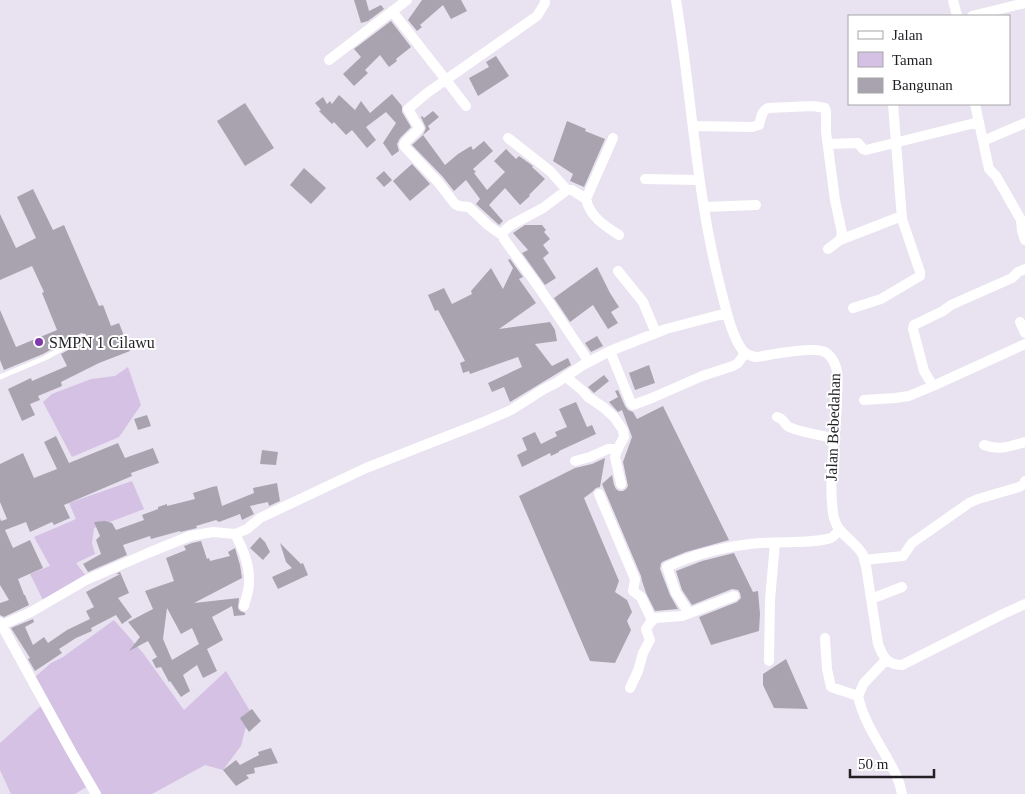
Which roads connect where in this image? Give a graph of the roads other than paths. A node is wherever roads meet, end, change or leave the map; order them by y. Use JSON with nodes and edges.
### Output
{"nodes":[{"id":1,"x":407,"y":0,"type":"edge"},
{"id":2,"x":545,"y":0,"type":"edge"},
{"id":3,"x":676,"y":0,"type":"edge"},
{"id":4,"x":953,"y":0,"type":"edge"},
{"id":5,"x":1025,"y":3,"type":"edge"},
{"id":6,"x":392,"y":11,"type":"junction"},
{"id":7,"x":957,"y":15,"type":"edge"},
{"id":8,"x":976,"y":15,"type":"edge"},
{"id":9,"x":330,"y":60,"type":"dead end"},
{"id":10,"x":446,"y":80,"type":"junction"},
{"id":11,"x":893,"y":105,"type":"edge"},
{"id":12,"x":975,"y":105,"type":"edge"},
{"id":13,"x":466,"y":106,"type":"dead end"},
{"id":14,"x":979,"y":122,"type":"junction"},
{"id":15,"x":1025,"y":123,"type":"edge"},
{"id":16,"x":693,"y":126,"type":"junction"},
{"id":17,"x":508,"y":138,"type":"dead end"},
{"id":18,"x":613,"y":138,"type":"dead end"},
{"id":19,"x":983,"y":141,"type":"junction"},
{"id":20,"x":896,"y":142,"type":"junction"},
{"id":21,"x":828,"y":144,"type":"junction"},
{"id":22,"x":645,"y":179,"type":"dead end"},
{"id":23,"x":699,"y":180,"type":"junction"},
{"id":24,"x":567,"y":190,"type":"junction"},
{"id":25,"x":586,"y":199,"type":"junction"},
{"id":26,"x":756,"y":205,"type":"dead end"},
{"id":27,"x":704,"y":207,"type":"junction"},
{"id":28,"x":902,"y":216,"type":"junction"},
{"id":29,"x":619,"y":234,"type":"dead end"},
{"id":30,"x":502,"y":235,"type":"junction"},
{"id":31,"x":840,"y":240,"type":"junction"},
{"id":32,"x":1025,"y":240,"type":"edge"},
{"id":33,"x":828,"y":248,"type":"dead end"},
{"id":34,"x":1025,"y":269,"type":"edge"},
{"id":35,"x":618,"y":270,"type":"dead end"},
{"id":36,"x":853,"y":308,"type":"dead end"},
{"id":37,"x":727,"y":313,"type":"junction"},
{"id":38,"x":1020,"y":322,"type":"dead end"},
{"id":39,"x":656,"y":333,"type":"junction"},
{"id":40,"x":1025,"y":333,"type":"edge"},
{"id":41,"x":82,"y":337,"type":"dead end"},
{"id":42,"x":1025,"y":344,"type":"edge"},
{"id":43,"x":610,"y":351,"type":"junction"},
{"id":44,"x":745,"y":353,"type":"junction"},
{"id":45,"x":589,"y":362,"type":"junction"},
{"id":46,"x":566,"y":376,"type":"junction"},
{"id":47,"x":0,"y":377,"type":"edge"},
{"id":48,"x":933,"y":386,"type":"junction"},
{"id":49,"x":864,"y":400,"type":"dead end"},
{"id":50,"x":777,"y":417,"type":"dead end"},
{"id":51,"x":834,"y":438,"type":"junction"},
{"id":52,"x":1025,"y":442,"type":"edge"},
{"id":53,"x":984,"y":445,"type":"dead end"},
{"id":54,"x":618,"y":449,"type":"junction"},
{"id":55,"x":575,"y":461,"type":"dead end"},
{"id":56,"x":1025,"y":481,"type":"edge"},
{"id":57,"x":622,"y":484,"type":"dead end"},
{"id":58,"x":599,"y":494,"type":"dead end"},
{"id":59,"x":839,"y":530,"type":"junction"},
{"id":60,"x":235,"y":534,"type":"junction"},
{"id":61,"x":775,"y":542,"type":"junction"},
{"id":62,"x":864,"y":560,"type":"junction"},
{"id":63,"x":902,"y":587,"type":"dead end"},
{"id":64,"x":734,"y":596,"type":"dead end"},
{"id":65,"x":871,"y":599,"type":"junction"},
{"id":66,"x":1025,"y":604,"type":"edge"},
{"id":67,"x":244,"y":606,"type":"dead end"},
{"id":68,"x":689,"y":613,"type":"junction"},
{"id":69,"x":652,"y":620,"type":"junction"},
{"id":70,"x":1,"y":624,"type":"edge"},
{"id":71,"x":825,"y":638,"type":"dead end"},
{"id":72,"x":886,"y":660,"type":"junction"},
{"id":73,"x":770,"y":661,"type":"dead end"},
{"id":74,"x":630,"y":688,"type":"dead end"},
{"id":75,"x":858,"y":696,"type":"junction"},
{"id":76,"x":96,"y":794,"type":"edge"},
{"id":77,"x":902,"y":794,"type":"edge"}],
"edges":[{"from":1,"to":6,"type":"street"},
{"from":2,"to":10,"type":"street"},
{"from":3,"to":16,"type":"street"},
{"from":4,"to":7,"type":"street"},
{"from":5,"to":8,"type":"street"},
{"from":6,"to":9,"type":"street"},
{"from":6,"to":10,"type":"street"},
{"from":10,"to":13,"type":"street"},
{"from":10,"to":30,"type":"street"},
{"from":11,"to":20,"type":"street"},
{"from":12,"to":14,"type":"street"},
{"from":14,"to":19,"type":"street"},
{"from":14,"to":20,"type":"street"},
{"from":15,"to":19,"type":"street"},
{"from":16,"to":21,"type":"street"},
{"from":16,"to":23,"type":"street"},
{"from":17,"to":24,"type":"street"},
{"from":18,"to":25,"type":"street"},
{"from":19,"to":32,"type":"street"},
{"from":20,"to":21,"type":"street"},
{"from":20,"to":28,"type":"street"},
{"from":21,"to":31,"type":"street"},
{"from":22,"to":23,"type":"street"},
{"from":23,"to":27,"type":"street"},
{"from":24,"to":25,"type":"street"},
{"from":24,"to":30,"type":"street"},
{"from":25,"to":29,"type":"street"},
{"from":26,"to":27,"type":"street"},
{"from":27,"to":37,"type":"street"},
{"from":28,"to":31,"type":"street"},
{"from":28,"to":36,"type":"street"},
{"from":30,"to":45,"type":"street"},
{"from":31,"to":33,"type":"street"},
{"from":34,"to":48,"type":"street"},
{"from":35,"to":39,"type":"street"},
{"from":37,"to":39,"type":"street"},
{"from":37,"to":44,"type":"street"},
{"from":38,"to":40,"type":"street"},
{"from":39,"to":43,"type":"street"},
{"from":41,"to":47,"type":"lane"},
{"from":42,"to":48,"type":"street"},
{"from":43,"to":44,"type":"street"},
{"from":43,"to":45,"type":"street"},
{"from":44,"to":51,"type":"street","name":"Jalan Bebedahan"},
{"from":45,"to":46,"type":"street"},
{"from":46,"to":54,"type":"street"},
{"from":46,"to":60,"type":"street"},
{"from":48,"to":49,"type":"street"},
{"from":50,"to":51,"type":"street"},
{"from":51,"to":59,"type":"street","name":"Jalan Bebedahan"},
{"from":52,"to":53,"type":"street"},
{"from":54,"to":55,"type":"street"},
{"from":54,"to":57,"type":"street"},
{"from":56,"to":62,"type":"street"},
{"from":58,"to":69,"type":"street"},
{"from":59,"to":61,"type":"street"},
{"from":59,"to":62,"type":"street","name":"Jalan Bebedahan"},
{"from":60,"to":67,"type":"street"},
{"from":60,"to":70,"type":"street"},
{"from":61,"to":68,"type":"street"},
{"from":61,"to":73,"type":"street"},
{"from":62,"to":65,"type":"street","name":"Jalan Bebedahan"},
{"from":63,"to":65,"type":"street"},
{"from":64,"to":68,"type":"street"},
{"from":65,"to":72,"type":"street","name":"Jalan Bebedahan"},
{"from":66,"to":72,"type":"street"},
{"from":68,"to":69,"type":"street"},
{"from":69,"to":74,"type":"street"},
{"from":70,"to":76,"type":"street"},
{"from":71,"to":75,"type":"street"},
{"from":72,"to":75,"type":"street"},
{"from":75,"to":77,"type":"street"}]}
